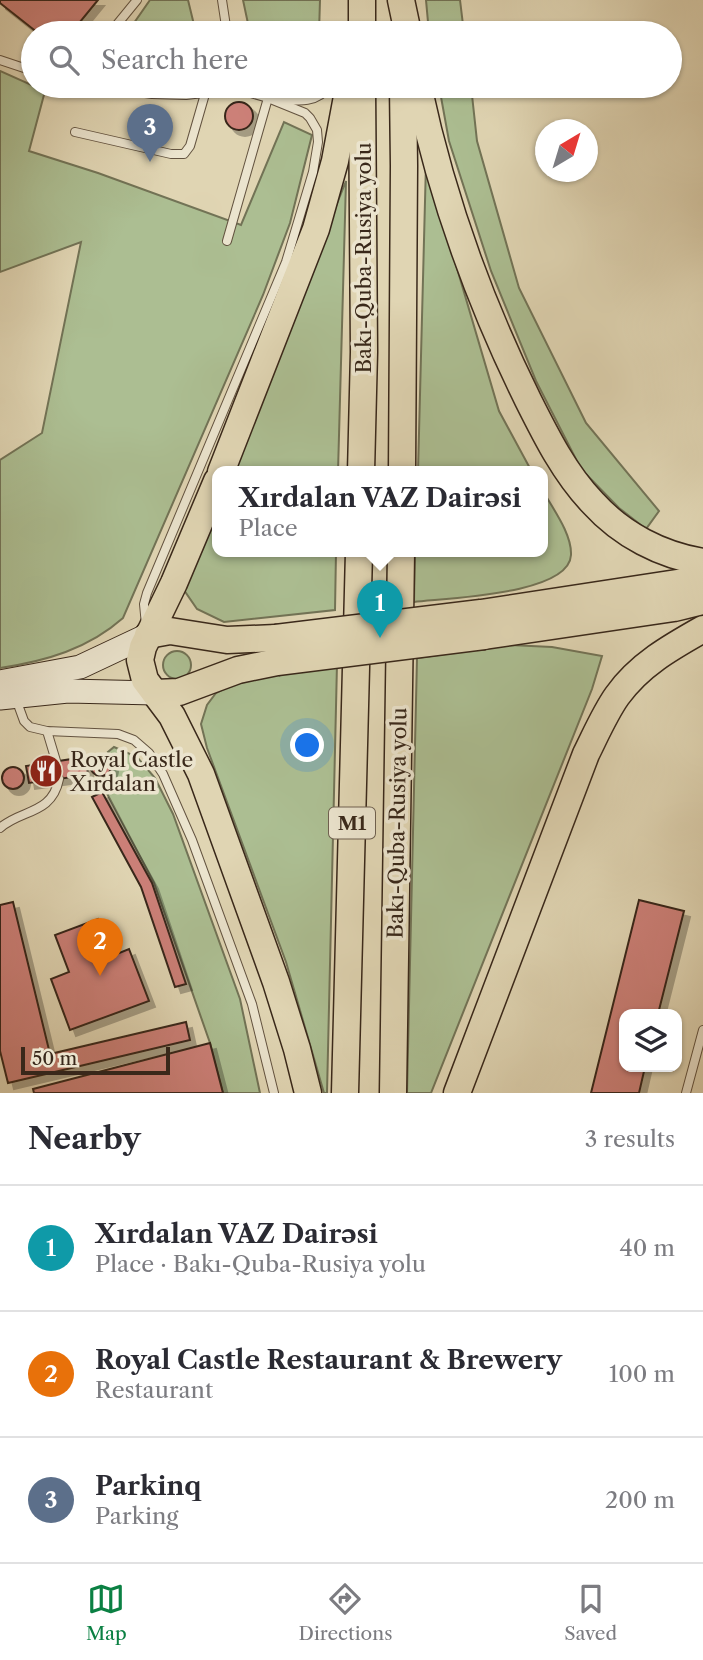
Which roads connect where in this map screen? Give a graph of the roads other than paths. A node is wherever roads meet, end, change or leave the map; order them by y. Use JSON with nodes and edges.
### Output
{"nodes":[{"id":1,"x":137,"y":0,"type":"edge"},
{"id":2,"x":222,"y":0,"type":"edge"},
{"id":3,"x":401,"y":0,"type":"edge"},
{"id":4,"x":120,"y":21,"type":"edge"},
{"id":5,"x":225,"y":21,"type":"edge"},
{"id":6,"x":402,"y":21,"type":"edge"},
{"id":7,"x":405,"y":21,"type":"edge"},
{"id":8,"x":0,"y":60,"type":"edge"},
{"id":9,"x":21,"y":67,"type":"edge"},
{"id":10,"x":204,"y":98,"type":"edge"},
{"id":11,"x":268,"y":98,"type":"junction"},
{"id":12,"x":314,"y":98,"type":"edge"},
{"id":13,"x":347,"y":98,"type":"edge"},
{"id":14,"x":362,"y":98,"type":"edge"},
{"id":15,"x":403,"y":98,"type":"edge"},
{"id":16,"x":421,"y":98,"type":"edge"},
{"id":17,"x":75,"y":132,"type":"dead end"},
{"id":18,"x":227,"y":241,"type":"dead end"},
{"id":19,"x":223,"y":466,"type":"edge"},
{"id":20,"x":361,"y":466,"type":"edge"},
{"id":21,"x":402,"y":466,"type":"edge"},
{"id":22,"x":212,"y":493,"type":"edge"},
{"id":23,"x":359,"y":557,"type":"edge"},
{"id":24,"x":401,"y":557,"type":"edge"},
{"id":25,"x":703,"y":562,"type":"edge"},
{"id":26,"x":703,"y":579,"type":"edge"},
{"id":27,"x":703,"y":601,"type":"edge"},
{"id":28,"x":482,"y":625,"type":"junction"},
{"id":29,"x":703,"y":629,"type":"edge"},
{"id":30,"x":148,"y":635,"type":"junction"},
{"id":31,"x":277,"y":650,"type":"junction"},
{"id":32,"x":5,"y":692,"type":"edge"},
{"id":33,"x":155,"y":694,"type":"junction"},
{"id":34,"x":47,"y":731,"type":"junction"},
{"id":35,"x":56,"y":761,"type":"dead end"},
{"id":36,"x":59,"y":779,"type":"dead end"},
{"id":37,"x":0,"y":828,"type":"edge"},
{"id":38,"x":703,"y":1030,"type":"edge"},
{"id":39,"x":274,"y":1093,"type":"edge"},
{"id":40,"x":308,"y":1093,"type":"edge"},
{"id":41,"x":345,"y":1093,"type":"edge"},
{"id":42,"x":393,"y":1093,"type":"edge"},
{"id":43,"x":457,"y":1093,"type":"edge"},
{"id":44,"x":686,"y":1093,"type":"edge"}],
"edges":[{"from":1,"to":4,"type":"lane"},
{"from":2,"to":5,"type":"lane"},
{"from":3,"to":6,"type":"highway"},
{"from":3,"to":7,"type":"highway"},
{"from":8,"to":9,"type":"lane"},
{"from":10,"to":17,"type":"lane"},
{"from":11,"to":12,"type":"lane"},
{"from":11,"to":18,"type":"lane"},
{"from":11,"to":30,"type":"lane"},
{"from":13,"to":19,"type":"highway"},
{"from":14,"to":20,"type":"highway","name":"Bakı-Quba-Rusiya yolu"},
{"from":15,"to":21,"type":"highway","name":"Bakı-Quba-Rusiya yolu"},
{"from":16,"to":25,"type":"highway"},
{"from":22,"to":30,"type":"highway"},
{"from":23,"to":41,"type":"highway","name":"Bakı-Quba-Rusiya yolu","number":"M1"},
{"from":24,"to":42,"type":"highway","name":"Bakı-Quba-Rusiya yolu","number":"M1"},
{"from":26,"to":28,"type":"highway"},
{"from":27,"to":28,"type":"highway"},
{"from":28,"to":31,"type":"highway","bridge":true},
{"from":29,"to":43,"type":"highway"},
{"from":30,"to":31,"type":"highway"},
{"from":30,"to":32,"type":"main road"},
{"from":30,"to":33,"type":"highway"},
{"from":31,"to":33,"type":"highway"},
{"from":32,"to":33,"type":"main road"},
{"from":32,"to":34,"type":"lane"},
{"from":33,"to":40,"type":"highway"},
{"from":34,"to":35,"type":"lane"},
{"from":34,"to":39,"type":"lane"},
{"from":36,"to":37,"type":"lane"},
{"from":38,"to":44,"type":"lane"}]}
